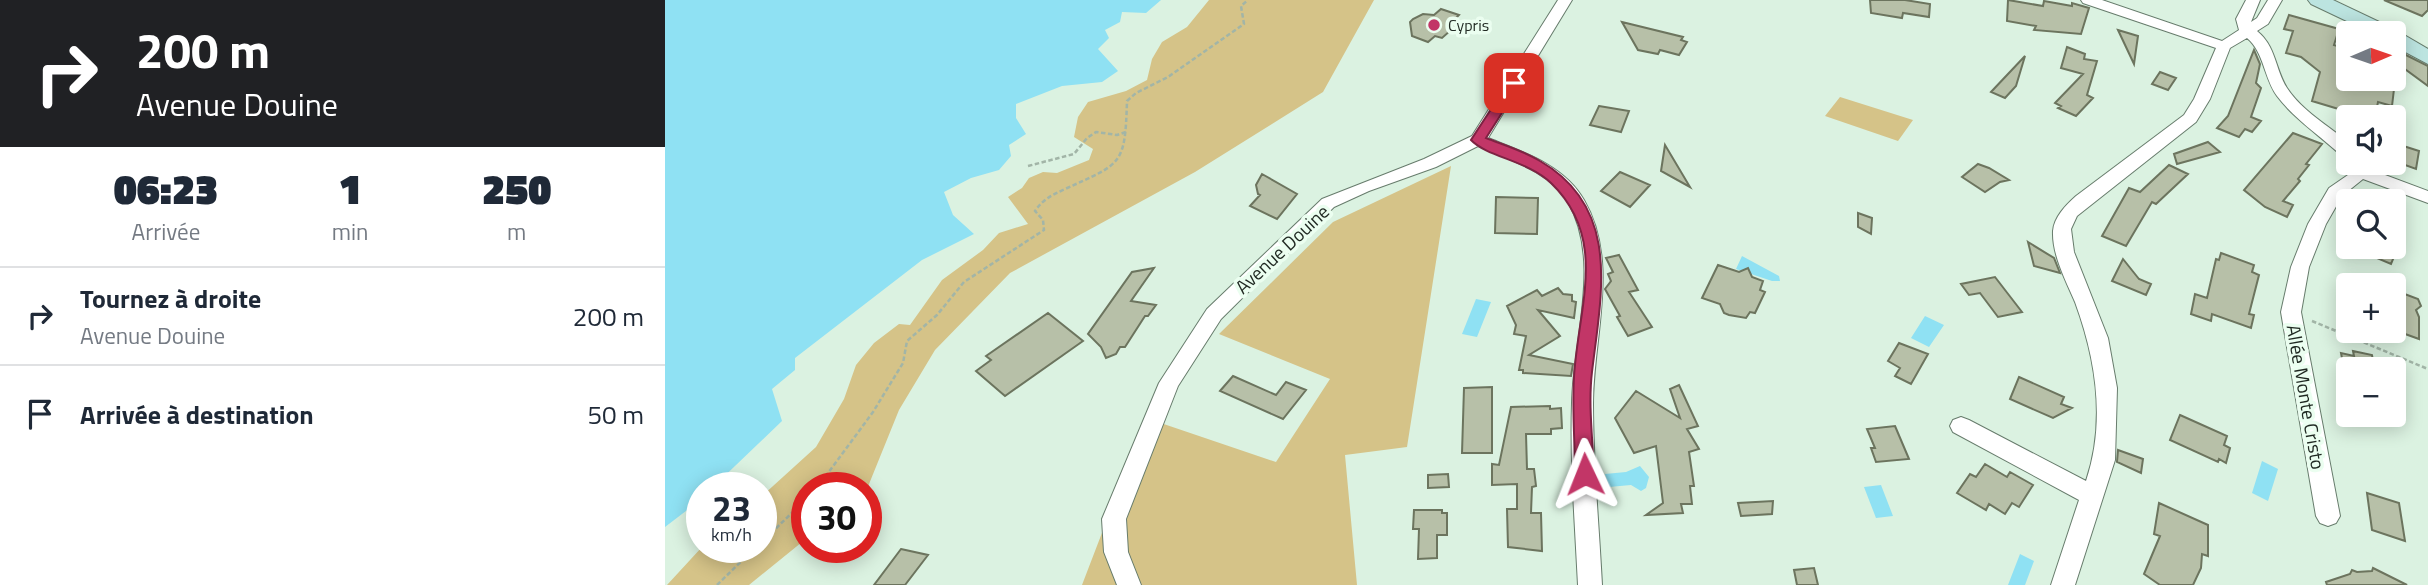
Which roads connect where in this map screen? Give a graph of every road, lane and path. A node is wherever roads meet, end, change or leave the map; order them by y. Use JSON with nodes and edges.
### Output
{"nodes":[{"id":1,"x":1248,"y":0,"type":"edge"},
{"id":2,"x":1565,"y":0,"type":"edge"},
{"id":3,"x":2088,"y":0,"type":"edge"},
{"id":4,"x":2253,"y":0,"type":"edge"},
{"id":5,"x":2275,"y":0,"type":"edge"},
{"id":6,"x":2318,"y":0,"type":"edge"},
{"id":7,"x":2362,"y":21,"type":"edge"},
{"id":8,"x":2246,"y":30,"type":"junction"},
{"id":9,"x":2406,"y":44,"type":"edge"},
{"id":10,"x":2224,"y":46,"type":"junction"},
{"id":11,"x":2428,"y":58,"type":"edge"},
{"id":12,"x":1126,"y":132,"type":"junction"},
{"id":13,"x":1478,"y":140,"type":"junction"},
{"id":14,"x":2336,"y":141,"type":"edge"},
{"id":15,"x":1028,"y":166,"type":"dead end"},
{"id":16,"x":2352,"y":175,"type":"edge"},
{"id":17,"x":2376,"y":175,"type":"edge"},
{"id":18,"x":2428,"y":197,"type":"edge"},
{"id":19,"x":2291,"y":312,"type":"junction"},
{"id":20,"x":2428,"y":369,"type":"edge"},
{"id":21,"x":1961,"y":426,"type":"dead end"},
{"id":22,"x":829,"y":472,"type":"edge"},
{"id":23,"x":2092,"y":495,"type":"junction"},
{"id":24,"x":791,"y":514,"type":"edge"},
{"id":25,"x":2327,"y":516,"type":"dead end"},
{"id":26,"x":777,"y":527,"type":"edge"},
{"id":27,"x":740,"y":563,"type":"edge"},
{"id":28,"x":717,"y":585,"type":"edge"},
{"id":29,"x":1129,"y":585,"type":"edge"},
{"id":30,"x":1590,"y":585,"type":"edge"},
{"id":31,"x":2063,"y":585,"type":"edge"}],
"edges":[{"from":1,"to":12,"type":"path"},
{"from":2,"to":13,"type":"street"},
{"from":3,"to":10,"type":"street"},
{"from":4,"to":8,"type":"street"},
{"from":5,"to":8,"type":"street"},
{"from":6,"to":7,"type":"main road"},
{"from":8,"to":10,"type":"street"},
{"from":8,"to":14,"type":"street"},
{"from":9,"to":11,"type":"main road"},
{"from":10,"to":23,"type":"street"},
{"from":12,"to":15,"type":"path"},
{"from":12,"to":22,"type":"path"},
{"from":13,"to":29,"type":"street","name":"Avenue Douine"},
{"from":13,"to":30,"type":"street"},
{"from":16,"to":19,"type":"street","name":"Allée Monte Cristo"},
{"from":17,"to":18,"type":"street"},
{"from":19,"to":20,"type":"path"},
{"from":19,"to":25,"type":"street","name":"Allée Monte Cristo"},
{"from":21,"to":23,"type":"street"},
{"from":23,"to":31,"type":"street"},
{"from":24,"to":26,"type":"path"},
{"from":27,"to":28,"type":"path"}]}
